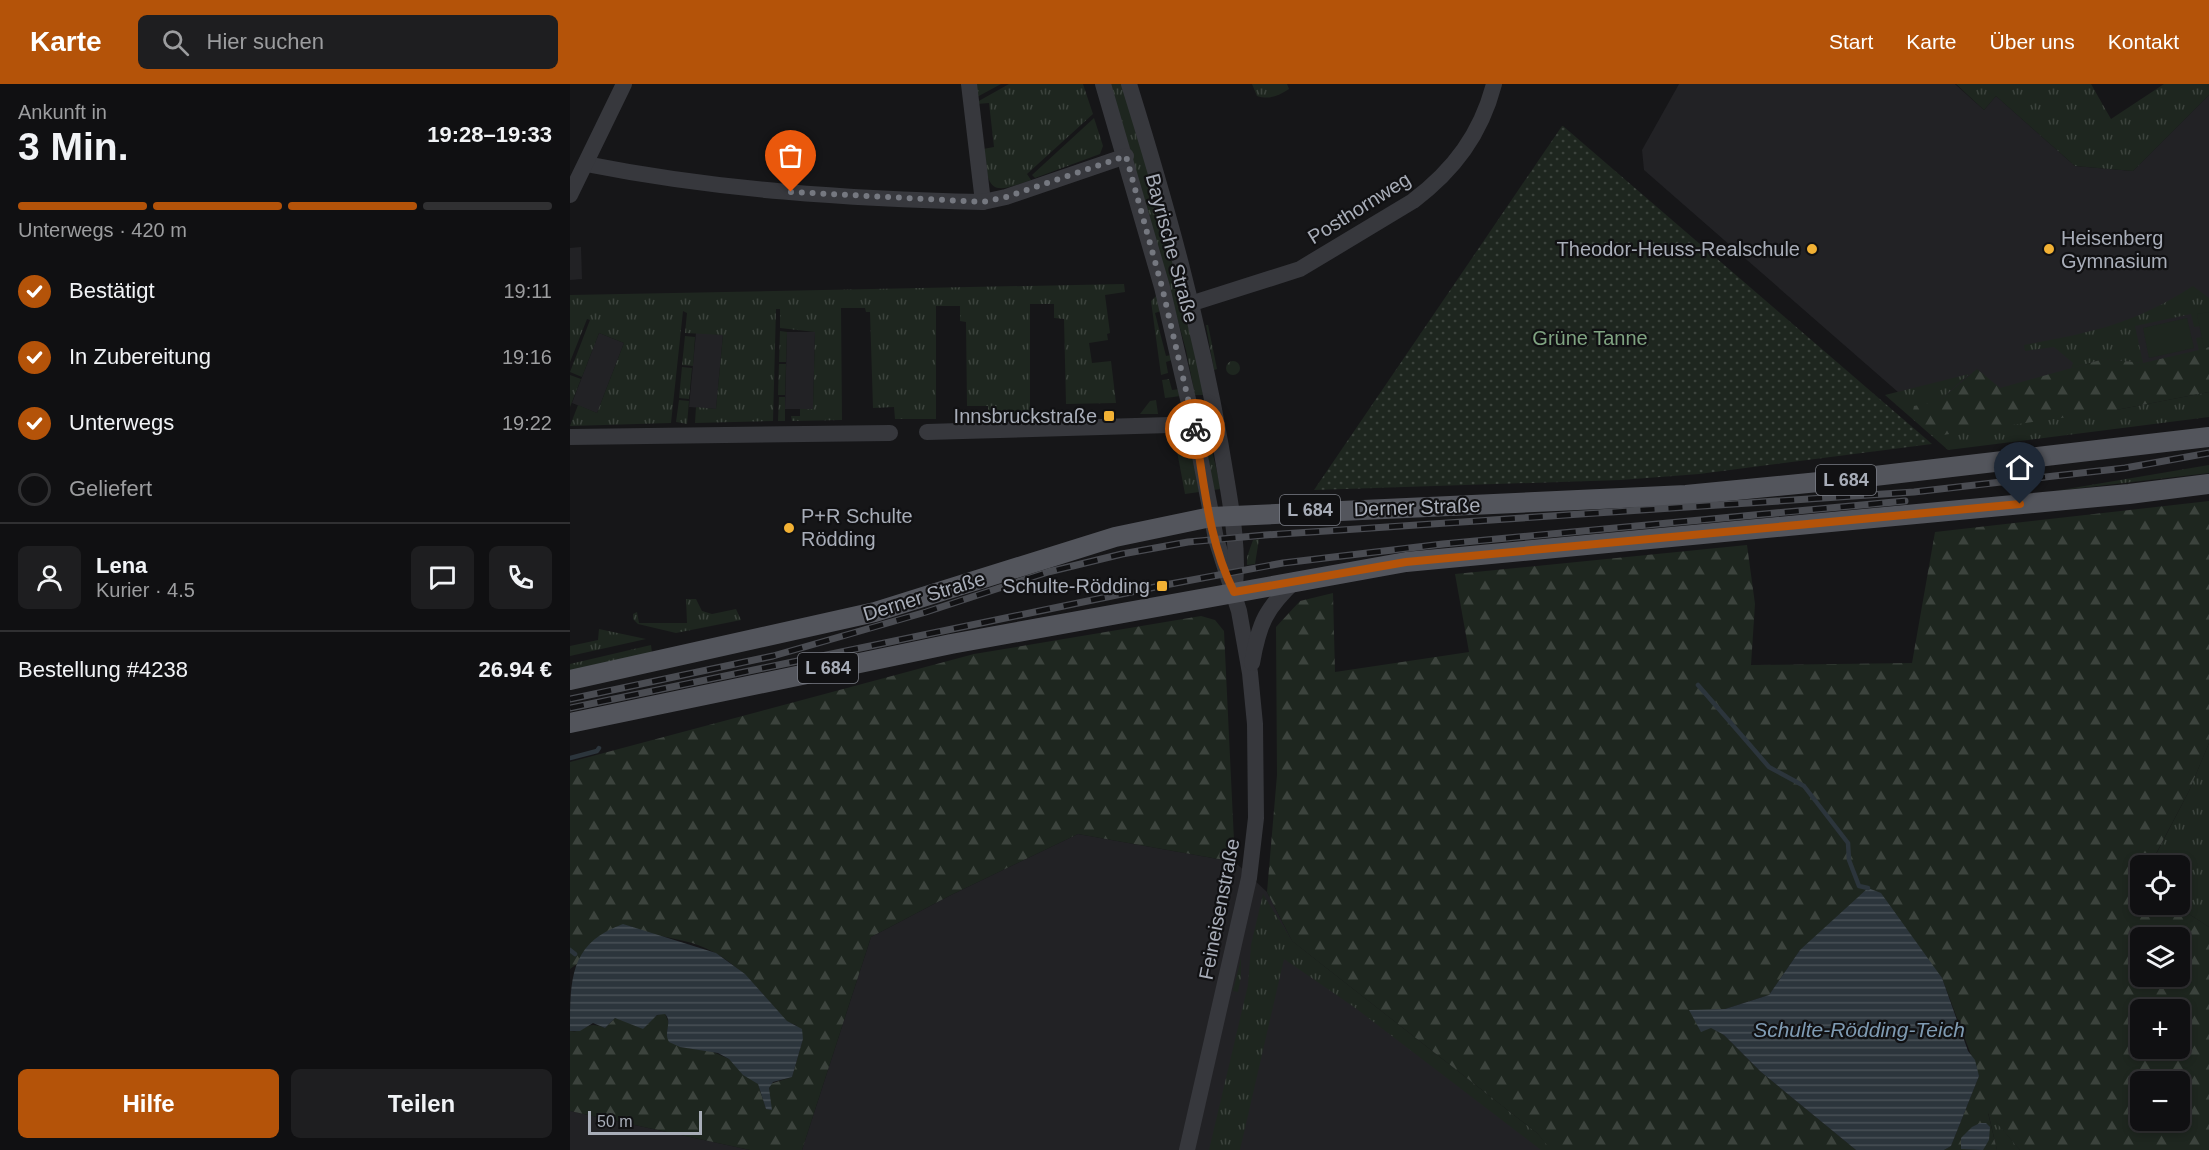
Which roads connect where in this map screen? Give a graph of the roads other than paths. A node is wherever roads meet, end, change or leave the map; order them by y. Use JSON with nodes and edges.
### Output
{"nodes":[{"id":1,"x":624,"y":84,"type":"edge"},
{"id":2,"x":969,"y":84,"type":"edge"},
{"id":3,"x":1103,"y":84,"type":"edge"},
{"id":4,"x":1129,"y":84,"type":"edge"},
{"id":5,"x":1494,"y":84,"type":"edge"},
{"id":6,"x":1126,"y":156,"type":"junction"},
{"id":7,"x":586,"y":164,"type":"junction"},
{"id":8,"x":570,"y":195,"type":"edge"},
{"id":9,"x":983,"y":202,"type":"junction"},
{"id":10,"x":1193,"y":303,"type":"junction"},
{"id":11,"x":1217,"y":424,"type":"junction"},
{"id":12,"x":1194,"y":425,"type":"junction"},
{"id":13,"x":927,"y":432,"type":"dead end"},
{"id":14,"x":890,"y":433,"type":"dead end"},
{"id":15,"x":570,"y":437,"type":"edge"},
{"id":16,"x":2209,"y":437,"type":"edge"},
{"id":17,"x":2209,"y":484,"type":"edge"},
{"id":18,"x":1231,"y":515,"type":"junction"},
{"id":19,"x":1211,"y":517,"type":"junction"},
{"id":20,"x":1296,"y":580,"type":"junction"},
{"id":21,"x":1234,"y":592,"type":"junction"},
{"id":22,"x":1250,"y":673,"type":"junction"},
{"id":23,"x":570,"y":680,"type":"edge"},
{"id":24,"x":570,"y":723,"type":"edge"},
{"id":25,"x":1187,"y":1150,"type":"edge"}],
"edges":[{"from":1,"to":7,"type":"street"},
{"from":2,"to":9,"type":"street"},
{"from":3,"to":6,"type":"street","name":"Bayrische Straße"},
{"from":4,"to":10,"type":"street","name":"Bayrische Straße"},
{"from":5,"to":10,"type":"street","name":"Posthornweg"},
{"from":6,"to":9,"type":"street"},
{"from":6,"to":12,"type":"street","name":"Bayrische Straße"},
{"from":7,"to":8,"type":"street"},
{"from":7,"to":9,"type":"street"},
{"from":10,"to":11,"type":"street","name":"Bayrische Straße"},
{"from":11,"to":12,"type":"street"},
{"from":11,"to":18,"type":"street","name":"Bayrische Straße"},
{"from":12,"to":13,"type":"street"},
{"from":12,"to":19,"type":"street","name":"Bayrische Straße"},
{"from":14,"to":15,"type":"street"},
{"from":16,"to":18,"type":"main road","name":"Derner Straße","number":"L 684"},
{"from":17,"to":20,"type":"main road","number":"L 684"},
{"from":18,"to":19,"type":"main road","name":"Derner Straße","number":"L 684"},
{"from":18,"to":21,"type":"street","name":"Bayrische Straße"},
{"from":19,"to":21,"type":"street","name":"Feineisenstraße"},
{"from":19,"to":23,"type":"main road","name":"Derner Straße","number":"L 684"},
{"from":20,"to":21,"type":"main road","number":"L 684"},
{"from":20,"to":22,"type":"street","name":"Feineisenstraße"},
{"from":21,"to":22,"type":"street","name":"Feineisenstraße"},
{"from":21,"to":24,"type":"main road","number":"L 684"},
{"from":22,"to":25,"type":"street","name":"Feineisenstraße"}]}
